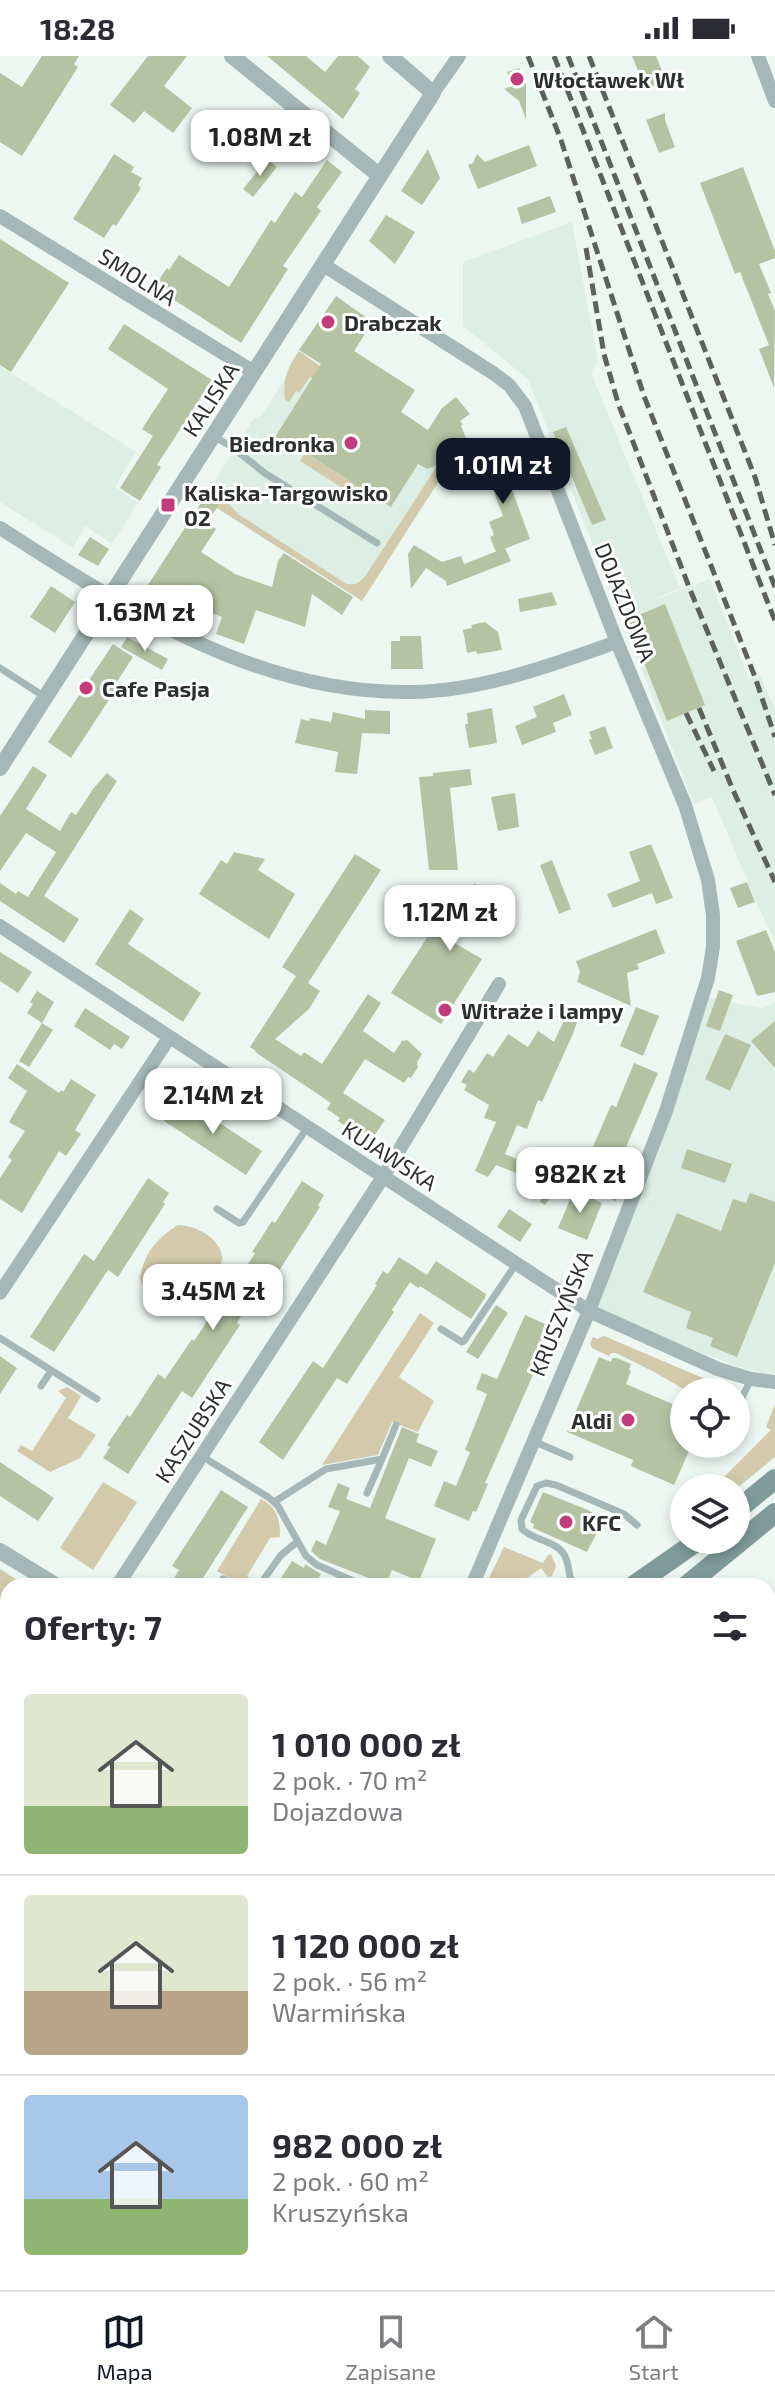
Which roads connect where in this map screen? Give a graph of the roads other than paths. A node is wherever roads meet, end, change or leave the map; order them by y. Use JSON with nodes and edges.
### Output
{"nodes":[{"id":1,"x":232,"y":56,"type":"edge"},
{"id":2,"x":390,"y":56,"type":"edge"},
{"id":3,"x":459,"y":56,"type":"edge"},
{"id":4,"x":758,"y":56,"type":"edge"},
{"id":5,"x":433,"y":93,"type":"junction"},
{"id":6,"x":775,"y":101,"type":"edge"},
{"id":7,"x":380,"y":176,"type":"junction"},
{"id":8,"x":0,"y":216,"type":"edge"},
{"id":9,"x":322,"y":264,"type":"junction"},
{"id":10,"x":254,"y":372,"type":"junction"},
{"id":11,"x":213,"y":436,"type":"junction"},
{"id":12,"x":0,"y":528,"type":"edge"},
{"id":13,"x":377,"y":543,"type":"dead end"},
{"id":14,"x":109,"y":597,"type":"junction"},
{"id":15,"x":617,"y":642,"type":"junction"},
{"id":16,"x":0,"y":668,"type":"edge"},
{"id":17,"x":45,"y":697,"type":"junction"},
{"id":18,"x":0,"y":768,"type":"edge"},
{"id":19,"x":713,"y":915,"type":"joint"},
{"id":20,"x":0,"y":926,"type":"edge"},
{"id":21,"x":499,"y":984,"type":"dead end"},
{"id":22,"x":169,"y":1038,"type":"junction"},
{"id":23,"x":307,"y":1128,"type":"junction"},
{"id":24,"x":383,"y":1177,"type":"junction"},
{"id":25,"x":217,"y":1209,"type":"dead end"},
{"id":26,"x":516,"y":1264,"type":"junction"},
{"id":27,"x":0,"y":1293,"type":"edge"},
{"id":28,"x":589,"y":1311,"type":"junction"},
{"id":29,"x":441,"y":1329,"type":"dead end"},
{"id":30,"x":0,"y":1338,"type":"edge"},
{"id":31,"x":51,"y":1371,"type":"junction"},
{"id":32,"x":751,"y":1379,"type":"joint"},
{"id":33,"x":775,"y":1382,"type":"edge"},
{"id":34,"x":41,"y":1386,"type":"dead end"},
{"id":35,"x":97,"y":1399,"type":"dead end"},
{"id":36,"x":396,"y":1425,"type":"dead end"},
{"id":37,"x":533,"y":1441,"type":"junction"},
{"id":38,"x":201,"y":1456,"type":"junction"},
{"id":39,"x":570,"y":1457,"type":"dead end"},
{"id":40,"x":382,"y":1459,"type":"junction"},
{"id":41,"x":775,"y":1479,"type":"edge"},
{"id":42,"x":367,"y":1493,"type":"dead end"},
{"id":43,"x":750,"y":1500,"type":"edge"},
{"id":44,"x":274,"y":1502,"type":"junction"},
{"id":45,"x":775,"y":1513,"type":"edge"},
{"id":46,"x":637,"y":1525,"type":"dead end"},
{"id":47,"x":297,"y":1542,"type":"junction"},
{"id":48,"x":0,"y":1551,"type":"edge"},
{"id":49,"x":679,"y":1554,"type":"edge"},
{"id":50,"x":44,"y":1578,"type":"edge"},
{"id":51,"x":122,"y":1578,"type":"edge"},
{"id":52,"x":265,"y":1578,"type":"edge"},
{"id":53,"x":347,"y":1578,"type":"edge"},
{"id":54,"x":475,"y":1578,"type":"edge"},
{"id":55,"x":570,"y":1578,"type":"edge"},
{"id":56,"x":644,"y":1578,"type":"edge"},
{"id":57,"x":696,"y":1578,"type":"edge"}],
"edges":[{"from":1,"to":7,"type":"street"},
{"from":2,"to":5,"type":"street"},
{"from":3,"to":5,"type":"street","name":"KALISKA"},
{"from":4,"to":6,"type":"street"},
{"from":5,"to":7,"type":"street","name":"KALISKA"},
{"from":7,"to":9,"type":"street","name":"KALISKA"},
{"from":8,"to":10,"type":"street","name":"SMOLNA"},
{"from":9,"to":10,"type":"street","name":"KALISKA"},
{"from":9,"to":15,"type":"street","name":"DOJAZDOWA"},
{"from":10,"to":11,"type":"street","name":"KALISKA"},
{"from":11,"to":13,"type":"lane"},
{"from":11,"to":14,"type":"street","name":"KALISKA"},
{"from":12,"to":14,"type":"street"},
{"from":14,"to":15,"type":"street"},
{"from":14,"to":17,"type":"street","name":"KALISKA"},
{"from":15,"to":19,"type":"street","name":"DOJAZDOWA"},
{"from":16,"to":17,"type":"lane"},
{"from":17,"to":18,"type":"street","name":"KALISKA"},
{"from":19,"to":28,"type":"street","name":"KRUSZYŃSKA"},
{"from":20,"to":22,"type":"street","name":"KUJAWSKA"},
{"from":21,"to":24,"type":"street","name":"KASZUBSKA"},
{"from":22,"to":23,"type":"street","name":"KUJAWSKA"},
{"from":22,"to":27,"type":"street"},
{"from":23,"to":24,"type":"street","name":"KUJAWSKA"},
{"from":23,"to":25,"type":"lane"},
{"from":24,"to":26,"type":"street","name":"KUJAWSKA"},
{"from":24,"to":38,"type":"street","name":"KASZUBSKA"},
{"from":26,"to":28,"type":"street","name":"KUJAWSKA"},
{"from":26,"to":29,"type":"lane"},
{"from":28,"to":32,"type":"street","name":"KUJAWSKA"},
{"from":28,"to":37,"type":"street","name":"KRUSZYŃSKA"},
{"from":30,"to":31,"type":"lane"},
{"from":31,"to":34,"type":"lane"},
{"from":31,"to":35,"type":"lane"},
{"from":32,"to":33,"type":"street","name":"KUJAWSKA"},
{"from":36,"to":40,"type":"lane"},
{"from":37,"to":39,"type":"lane"},
{"from":37,"to":54,"type":"street","name":"KRUSZYŃSKA"},
{"from":38,"to":44,"type":"lane"},
{"from":38,"to":51,"type":"street","name":"KASZUBSKA"},
{"from":40,"to":42,"type":"lane"},
{"from":40,"to":44,"type":"lane"},
{"from":41,"to":43,"type":"main road"},
{"from":44,"to":47,"type":"lane"},
{"from":45,"to":57,"type":"main road"},
{"from":46,"to":55,"type":"lane"},
{"from":47,"to":52,"type":"lane"},
{"from":47,"to":53,"type":"lane"},
{"from":48,"to":50,"type":"street"},
{"from":49,"to":56,"type":"main road"}]}
